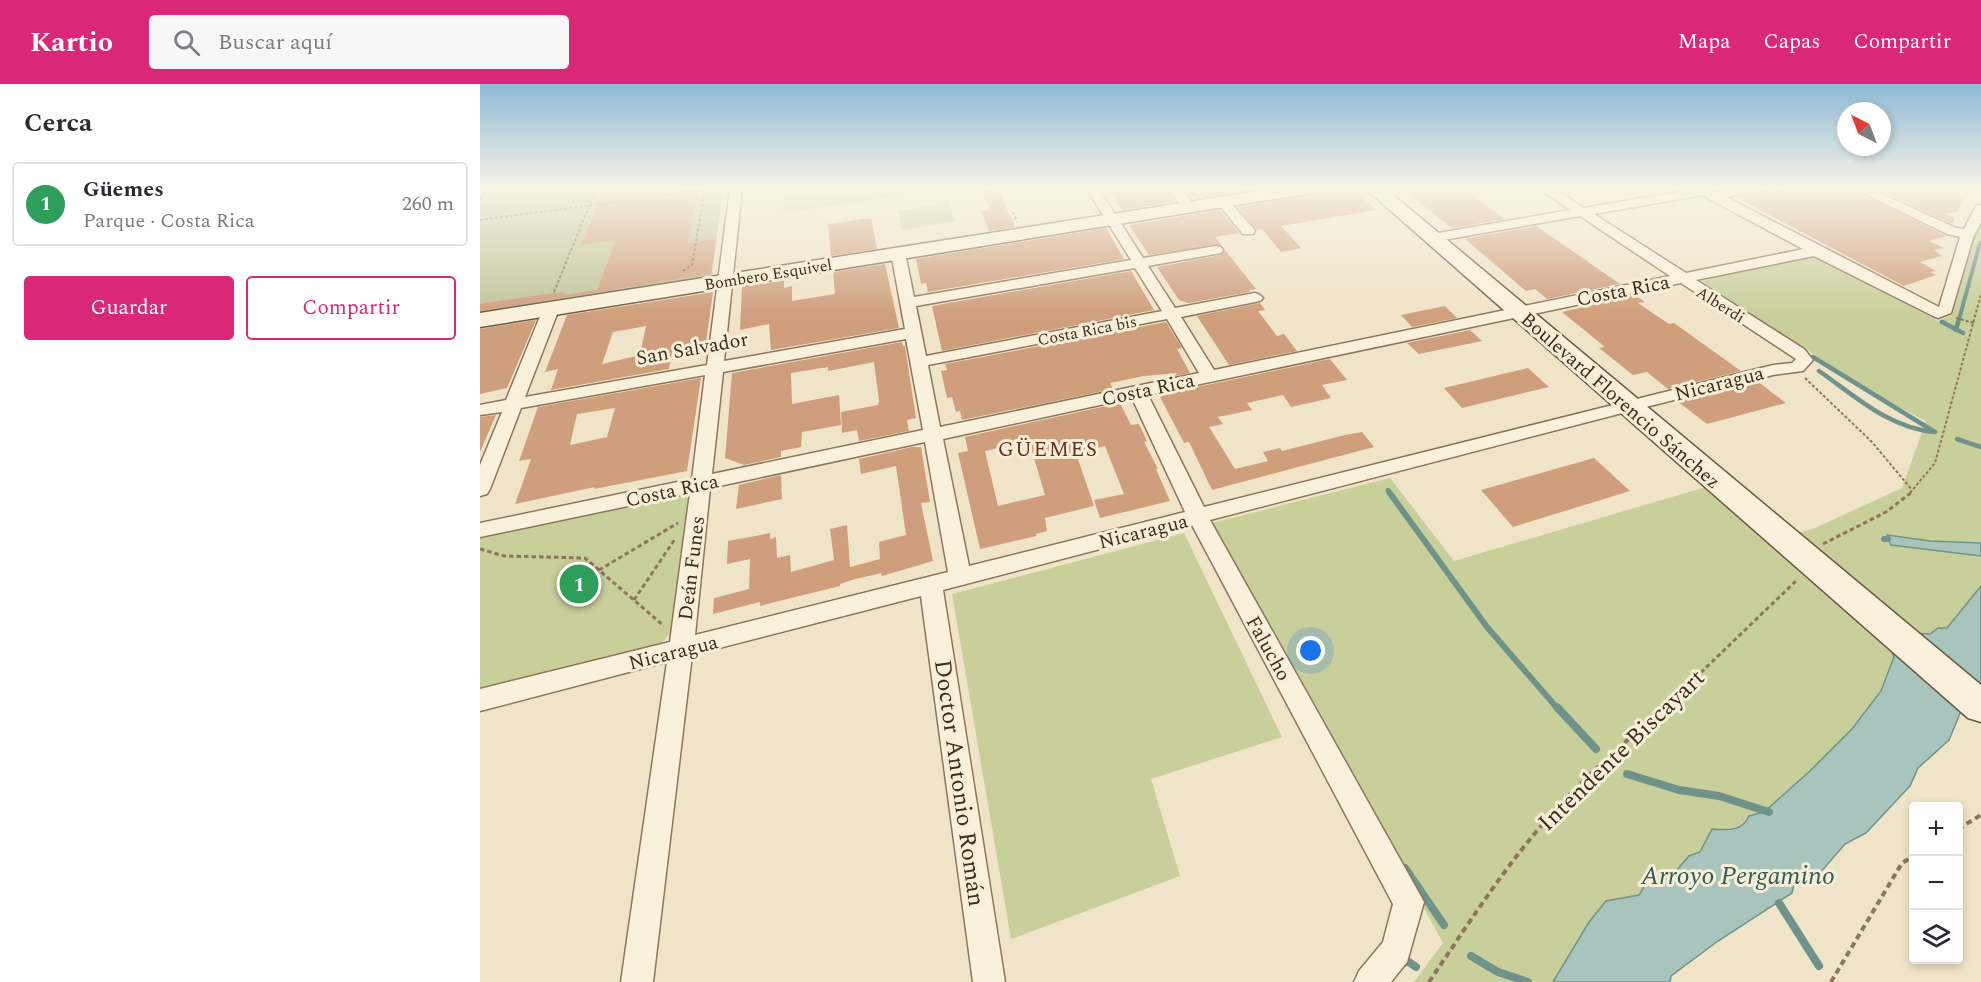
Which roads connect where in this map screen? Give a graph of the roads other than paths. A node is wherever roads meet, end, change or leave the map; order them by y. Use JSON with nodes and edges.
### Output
{"nodes":[{"id":1,"x":731,"y":231,"type":"edge"},
{"id":2,"x":1038,"y":231,"type":"edge"},
{"id":3,"x":1121,"y":231,"type":"edge"},
{"id":4,"x":1424,"y":231,"type":"edge"},
{"id":5,"x":1474,"y":231,"type":"edge"},
{"id":6,"x":1608,"y":231,"type":"edge"},
{"id":7,"x":1779,"y":231,"type":"edge"},
{"id":8,"x":1952,"y":231,"type":"edge"},
{"id":9,"x":1970,"y":231,"type":"edge"},
{"id":10,"x":1968,"y":234,"type":"junction"},
{"id":11,"x":1432,"y":238,"type":"junction"},
{"id":12,"x":1216,"y":250,"type":"dead end"},
{"id":13,"x":1816,"y":251,"type":"junction"},
{"id":14,"x":898,"y":253,"type":"junction"},
{"id":15,"x":1141,"y":263,"type":"junction"},
{"id":16,"x":1682,"y":279,"type":"junction"},
{"id":17,"x":725,"y":281,"type":"junction"},
{"id":18,"x":1255,"y":298,"type":"dead end"},
{"id":19,"x":548,"y":301,"type":"junction"},
{"id":20,"x":908,"y":303,"type":"junction"},
{"id":21,"x":1518,"y":311,"type":"junction"},
{"id":22,"x":1172,"y":314,"type":"junction"},
{"id":23,"x":480,"y":320,"type":"edge"},
{"id":24,"x":912,"y":333,"type":"junction"},
{"id":25,"x":918,"y":362,"type":"junction"},
{"id":26,"x":1801,"y":363,"type":"joint"},
{"id":27,"x":715,"y":367,"type":"junction"},
{"id":28,"x":1210,"y":376,"type":"junction"},
{"id":29,"x":1137,"y":391,"type":"junction"},
{"id":30,"x":515,"y":403,"type":"junction"},
{"id":31,"x":1628,"y":406,"type":"junction"},
{"id":32,"x":480,"y":410,"type":"edge"},
{"id":33,"x":932,"y":435,"type":"junction"},
{"id":34,"x":701,"y":484,"type":"junction"},
{"id":35,"x":480,"y":489,"type":"edge"},
{"id":36,"x":1198,"y":517,"type":"junction"},
{"id":37,"x":480,"y":530,"type":"edge"},
{"id":38,"x":960,"y":578,"type":"junction"},
{"id":39,"x":931,"y":585,"type":"junction"},
{"id":40,"x":675,"y":640,"type":"junction"},
{"id":41,"x":480,"y":700,"type":"edge"},
{"id":42,"x":1981,"y":707,"type":"edge"},
{"id":43,"x":637,"y":982,"type":"edge"},
{"id":44,"x":989,"y":982,"type":"edge"},
{"id":45,"x":1370,"y":982,"type":"edge"}],
"edges":[{"from":1,"to":17,"type":"street","name":"Deán Funes"},
{"from":2,"to":14,"type":"street","name":"Bombero Esquivel"},
{"from":3,"to":15,"type":"street"},
{"from":4,"to":11,"type":"street","name":"Boulevard Florencio Sánchez"},
{"from":5,"to":11,"type":"street"},
{"from":6,"to":16,"type":"street","name":"Alberdi"},
{"from":7,"to":13,"type":"street"},
{"from":8,"to":10,"type":"street"},
{"from":9,"to":10,"type":"street"},
{"from":10,"to":13,"type":"street"},
{"from":11,"to":21,"type":"street","name":"Boulevard Florencio Sánchez"},
{"from":12,"to":15,"type":"street"},
{"from":13,"to":16,"type":"street","name":"Costa Rica"},
{"from":14,"to":17,"type":"street","name":"Bombero Esquivel"},
{"from":14,"to":20,"type":"street"},
{"from":15,"to":20,"type":"street"},
{"from":15,"to":22,"type":"street"},
{"from":16,"to":21,"type":"street","name":"Costa Rica"},
{"from":16,"to":26,"type":"street","name":"Alberdi"},
{"from":17,"to":19,"type":"street","name":"Bombero Esquivel"},
{"from":17,"to":27,"type":"street","name":"Deán Funes"},
{"from":18,"to":22,"type":"street","name":"Costa Rica bis"},
{"from":19,"to":23,"type":"street","name":"Bombero Esquivel"},
{"from":19,"to":30,"type":"street"},
{"from":20,"to":24,"type":"street"},
{"from":21,"to":28,"type":"street","name":"Costa Rica"},
{"from":21,"to":31,"type":"street","name":"Boulevard Florencio Sánchez"},
{"from":22,"to":25,"type":"street","name":"Costa Rica bis"},
{"from":22,"to":28,"type":"street"},
{"from":24,"to":25,"type":"street"},
{"from":24,"to":27,"type":"street","name":"San Salvador"},
{"from":25,"to":33,"type":"street"},
{"from":26,"to":31,"type":"street","name":"Nicaragua"},
{"from":27,"to":30,"type":"street","name":"San Salvador"},
{"from":27,"to":34,"type":"street","name":"Deán Funes"},
{"from":28,"to":29,"type":"street","name":"Costa Rica"},
{"from":29,"to":33,"type":"street","name":"Costa Rica"},
{"from":29,"to":36,"type":"street","name":"Falucho"},
{"from":30,"to":32,"type":"street","name":"San Salvador"},
{"from":30,"to":35,"type":"street"},
{"from":31,"to":36,"type":"street","name":"Nicaragua"},
{"from":31,"to":42,"type":"street","name":"Boulevard Florencio Sánchez"},
{"from":33,"to":34,"type":"street","name":"Costa Rica"},
{"from":33,"to":38,"type":"street"},
{"from":34,"to":37,"type":"street","name":"Costa Rica"},
{"from":34,"to":40,"type":"street","name":"Deán Funes"},
{"from":36,"to":38,"type":"street","name":"Nicaragua"},
{"from":36,"to":45,"type":"street","name":"Falucho"},
{"from":38,"to":39,"type":"street","name":"Nicaragua"},
{"from":39,"to":40,"type":"street","name":"Nicaragua"},
{"from":39,"to":44,"type":"street","name":"Doctor Antonio Román"},
{"from":40,"to":41,"type":"street","name":"Nicaragua"},
{"from":40,"to":43,"type":"street","name":"Deán Funes"}]}
